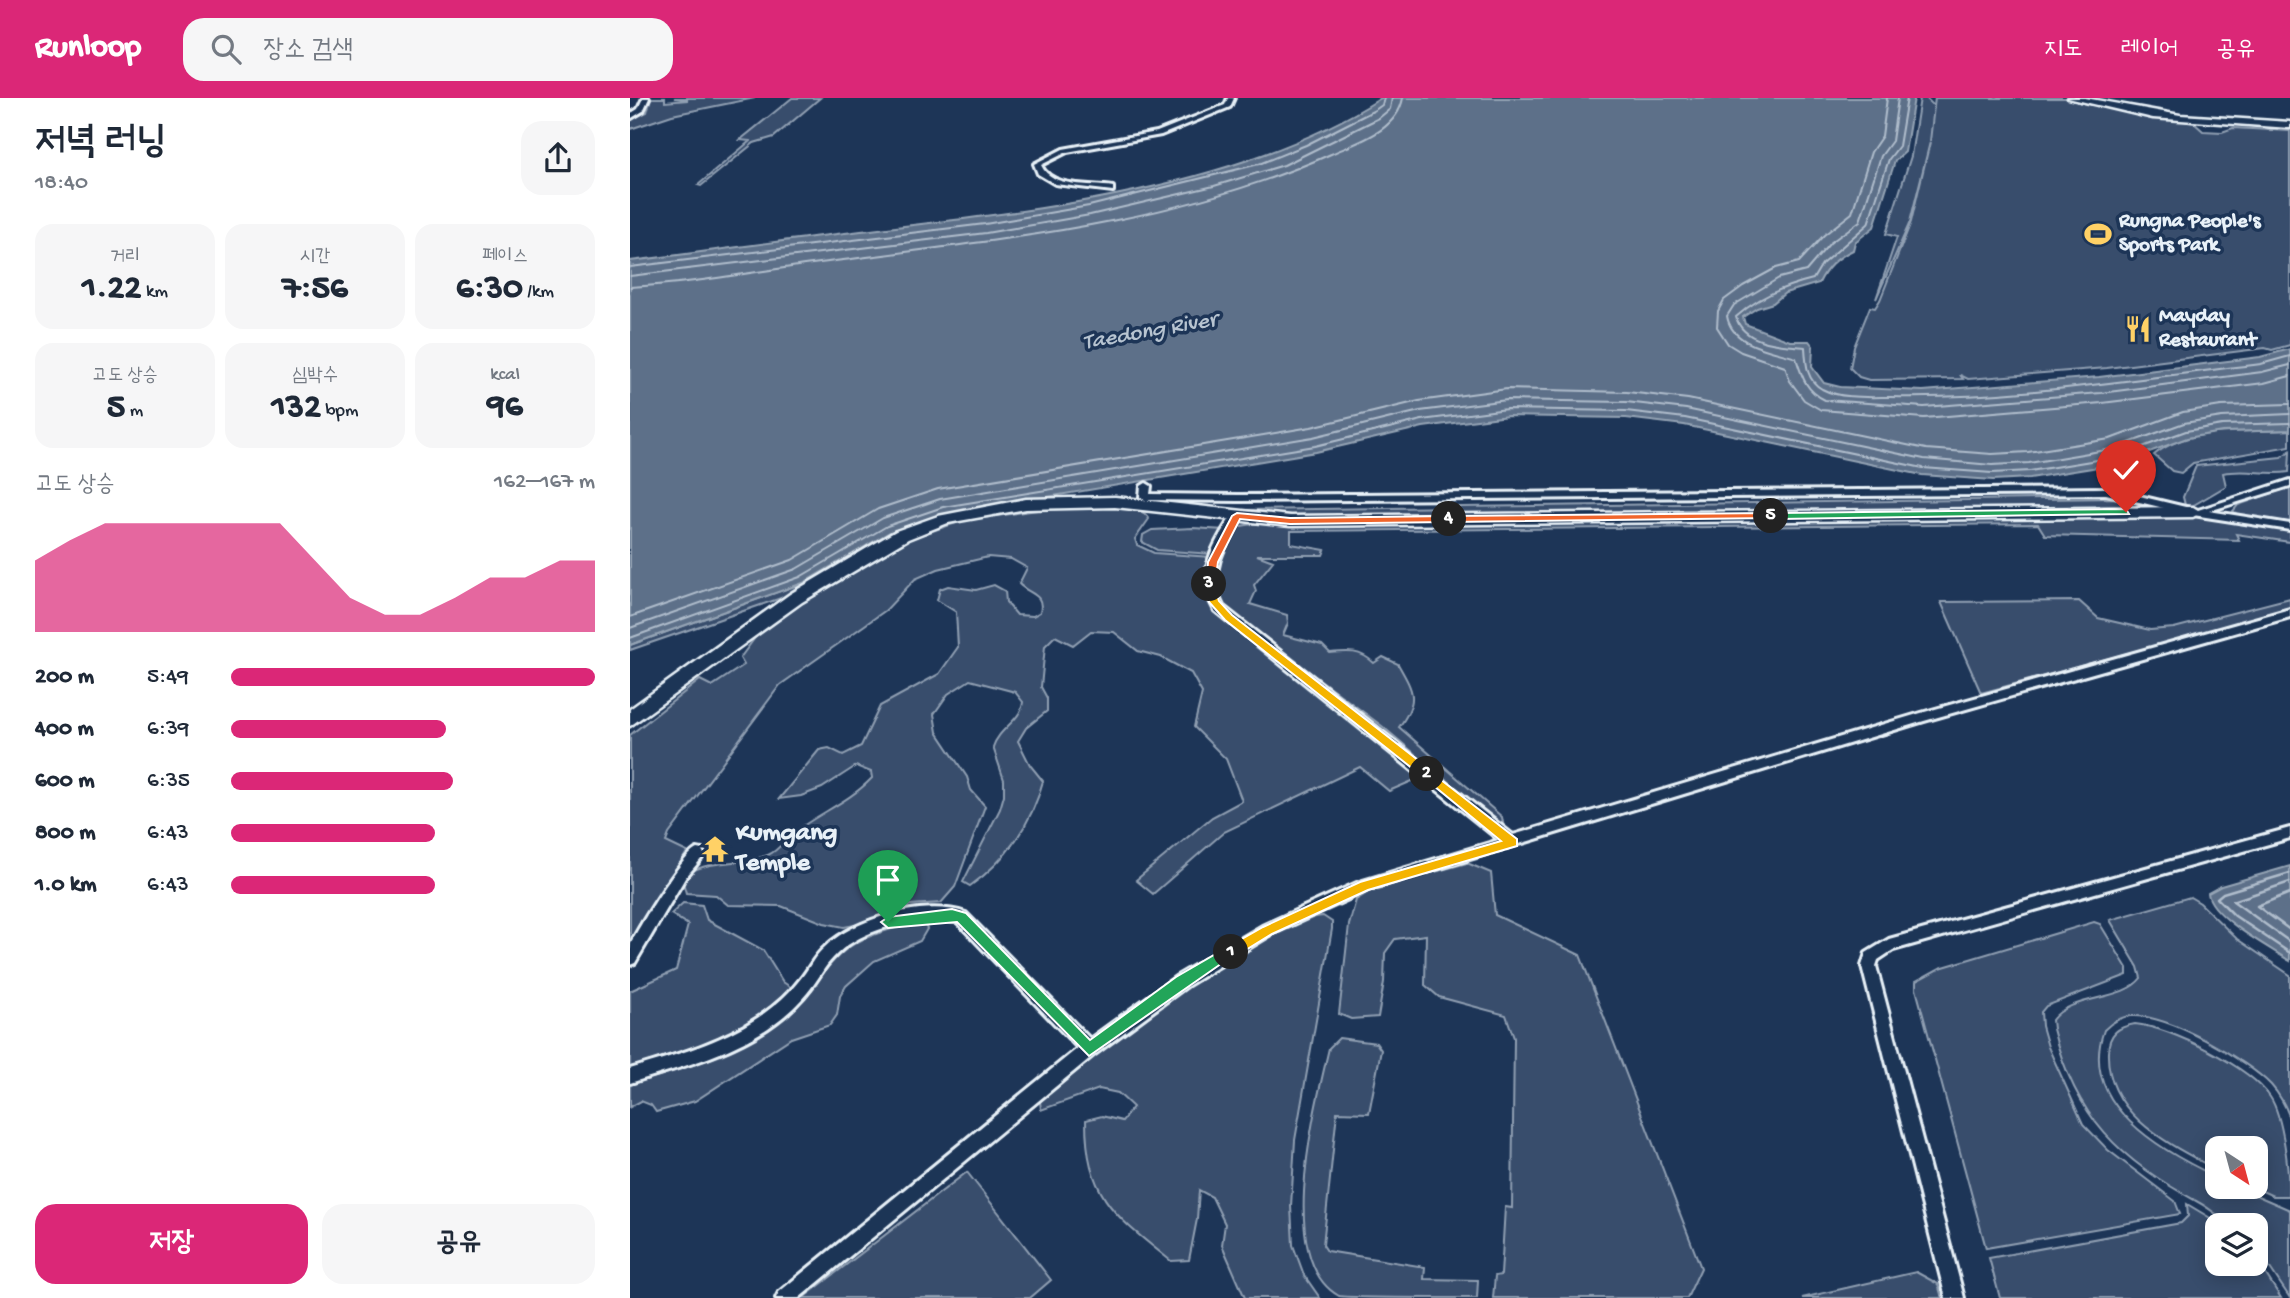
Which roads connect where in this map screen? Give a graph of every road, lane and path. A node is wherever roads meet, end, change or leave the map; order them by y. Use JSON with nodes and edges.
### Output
{"nodes":[{"id":1,"x":646,"y":98,"type":"edge"},
{"id":2,"x":1231,"y":98,"type":"edge"},
{"id":3,"x":2073,"y":98,"type":"edge"},
{"id":4,"x":2124,"y":98,"type":"edge"},
{"id":5,"x":2138,"y":110,"type":"junction"},
{"id":6,"x":630,"y":117,"type":"edge"},
{"id":7,"x":2290,"y":125,"type":"edge"},
{"id":8,"x":1110,"y":189,"type":"dead end"},
{"id":9,"x":2290,"y":483,"type":"edge"},
{"id":10,"x":1146,"y":486,"type":"dead end"},
{"id":11,"x":2193,"y":512,"type":"junction"},
{"id":12,"x":1237,"y":516,"type":"junction"},
{"id":13,"x":2290,"y":527,"type":"edge"},
{"id":14,"x":2290,"y":613,"type":"edge"},
{"id":15,"x":630,"y":719,"type":"edge"},
{"id":16,"x":2290,"y":833,"type":"edge"},
{"id":17,"x":1512,"y":842,"type":"junction"},
{"id":18,"x":696,"y":854,"type":"dead end"},
{"id":19,"x":630,"y":959,"type":"edge"},
{"id":20,"x":1089,"y":1049,"type":"junction"},
{"id":21,"x":630,"y":1076,"type":"edge"},
{"id":22,"x":785,"y":1298,"type":"edge"},
{"id":23,"x":1955,"y":1298,"type":"edge"}],
"edges":[{"from":1,"to":6,"type":"street"},
{"from":2,"to":8,"type":"street"},
{"from":3,"to":5,"type":"street"},
{"from":4,"to":5,"type":"street"},
{"from":5,"to":7,"type":"street"},
{"from":9,"to":11,"type":"street"},
{"from":10,"to":11,"type":"street"},
{"from":11,"to":12,"type":"street"},
{"from":11,"to":13,"type":"street"},
{"from":12,"to":15,"type":"street"},
{"from":12,"to":17,"type":"street"},
{"from":14,"to":17,"type":"street"},
{"from":16,"to":23,"type":"street"},
{"from":17,"to":20,"type":"street"},
{"from":18,"to":19,"type":"street"},
{"from":20,"to":21,"type":"street"},
{"from":20,"to":22,"type":"street"}]}
